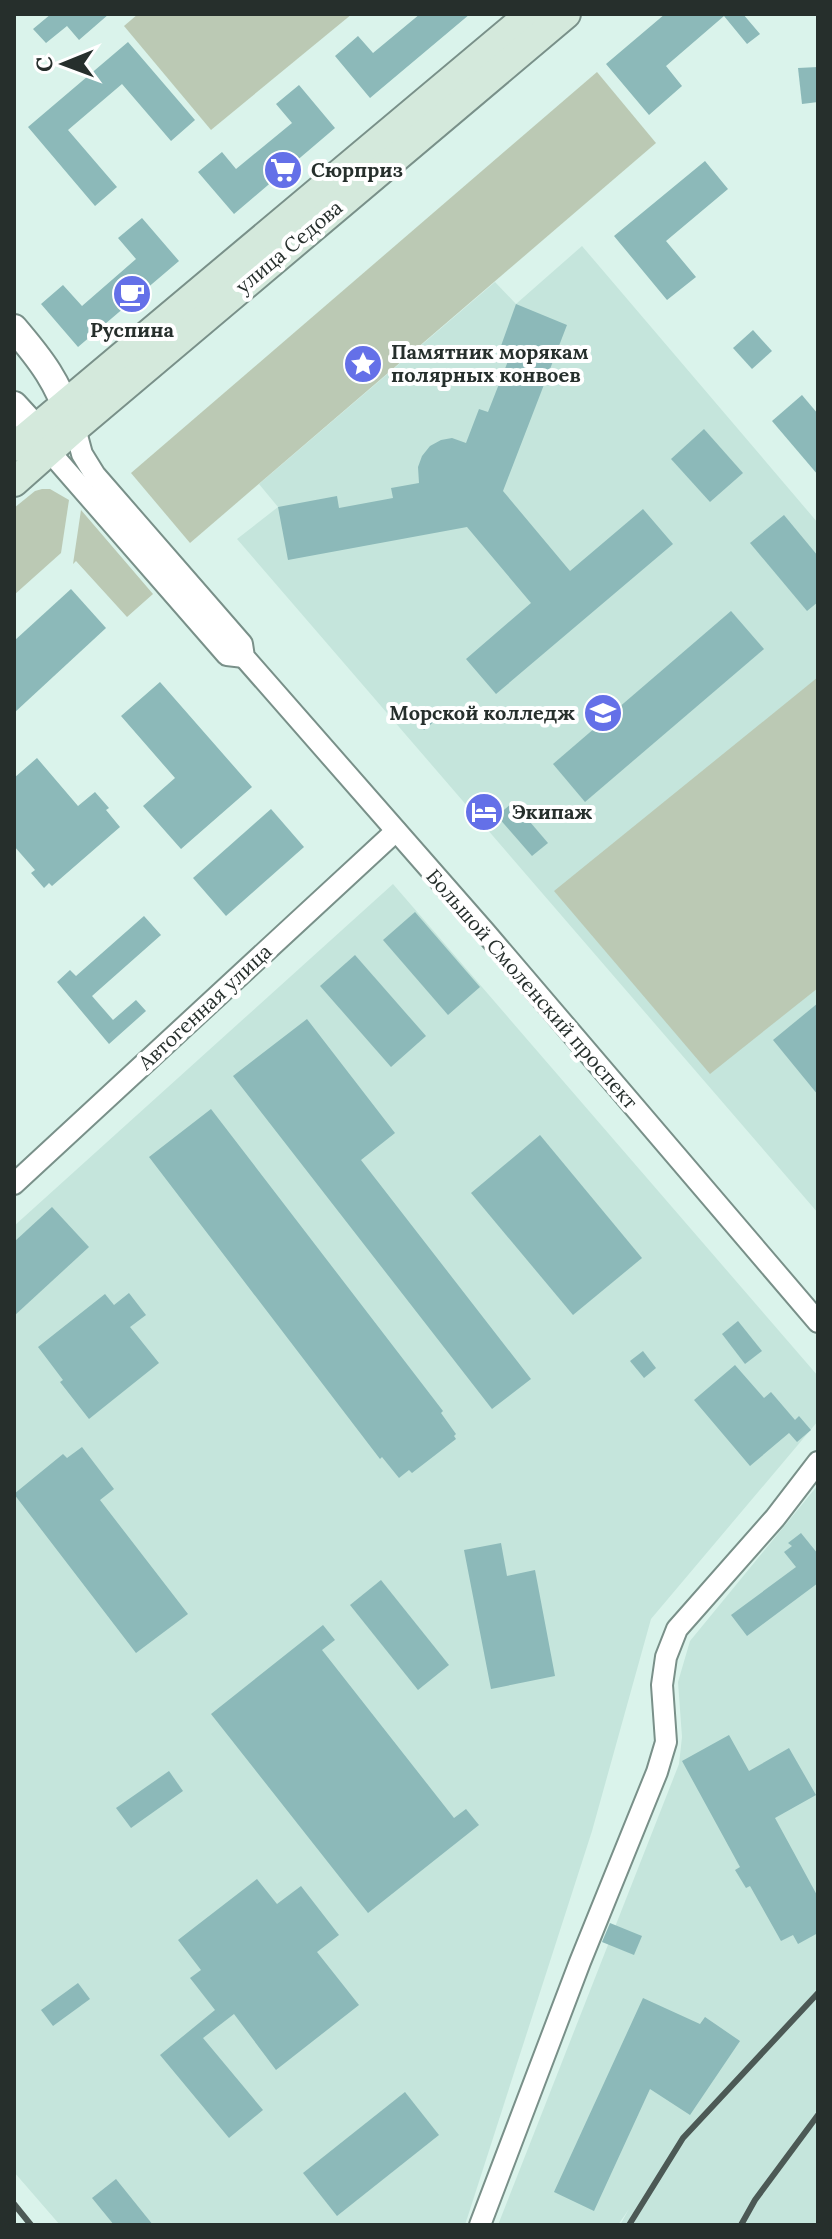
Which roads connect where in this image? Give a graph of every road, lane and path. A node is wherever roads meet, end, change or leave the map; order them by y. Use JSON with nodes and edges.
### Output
{"nodes":[{"id":1,"x":530,"y":14,"type":"edge"},
{"id":2,"x":566,"y":14,"type":"edge"},
{"id":3,"x":14,"y":328,"type":"edge"},
{"id":4,"x":14,"y":405,"type":"edge"},
{"id":5,"x":70,"y":416,"type":"junction"},
{"id":6,"x":43,"y":441,"type":"junction"},
{"id":7,"x":14,"y":447,"type":"edge"},
{"id":8,"x":14,"y":482,"type":"edge"},
{"id":9,"x":244,"y":657,"type":"junction"},
{"id":10,"x":396,"y":831,"type":"junction"},
{"id":11,"x":14,"y":1184,"type":"edge"},
{"id":12,"x":818,"y":1322,"type":"edge"},
{"id":13,"x":818,"y":1462,"type":"edge"},
{"id":14,"x":480,"y":2225,"type":"edge"}],
"edges":[{"from":1,"to":5,"type":"main road","name":"улица Седова"},
{"from":2,"to":5,"type":"main road","name":"улица Седова"},
{"from":3,"to":5,"type":"street","name":"Большой Смоленский проспект"},
{"from":4,"to":6,"type":"street","name":"Большой Смоленский проспект"},
{"from":5,"to":6,"type":"main road","name":"улица Седова"},
{"from":5,"to":9,"type":"street","name":"Большой Смоленский проспект"},
{"from":6,"to":7,"type":"main road","name":"улица Седова"},
{"from":6,"to":8,"type":"main road","name":"улица Седова"},
{"from":6,"to":9,"type":"street","name":"Большой Смоленский проспект"},
{"from":9,"to":10,"type":"street","name":"Большой Смоленский проспект"},
{"from":10,"to":11,"type":"street","name":"Автогенная улица"},
{"from":10,"to":12,"type":"street","name":"Большой Смоленский проспект"},
{"from":13,"to":14,"type":"street"}]}
